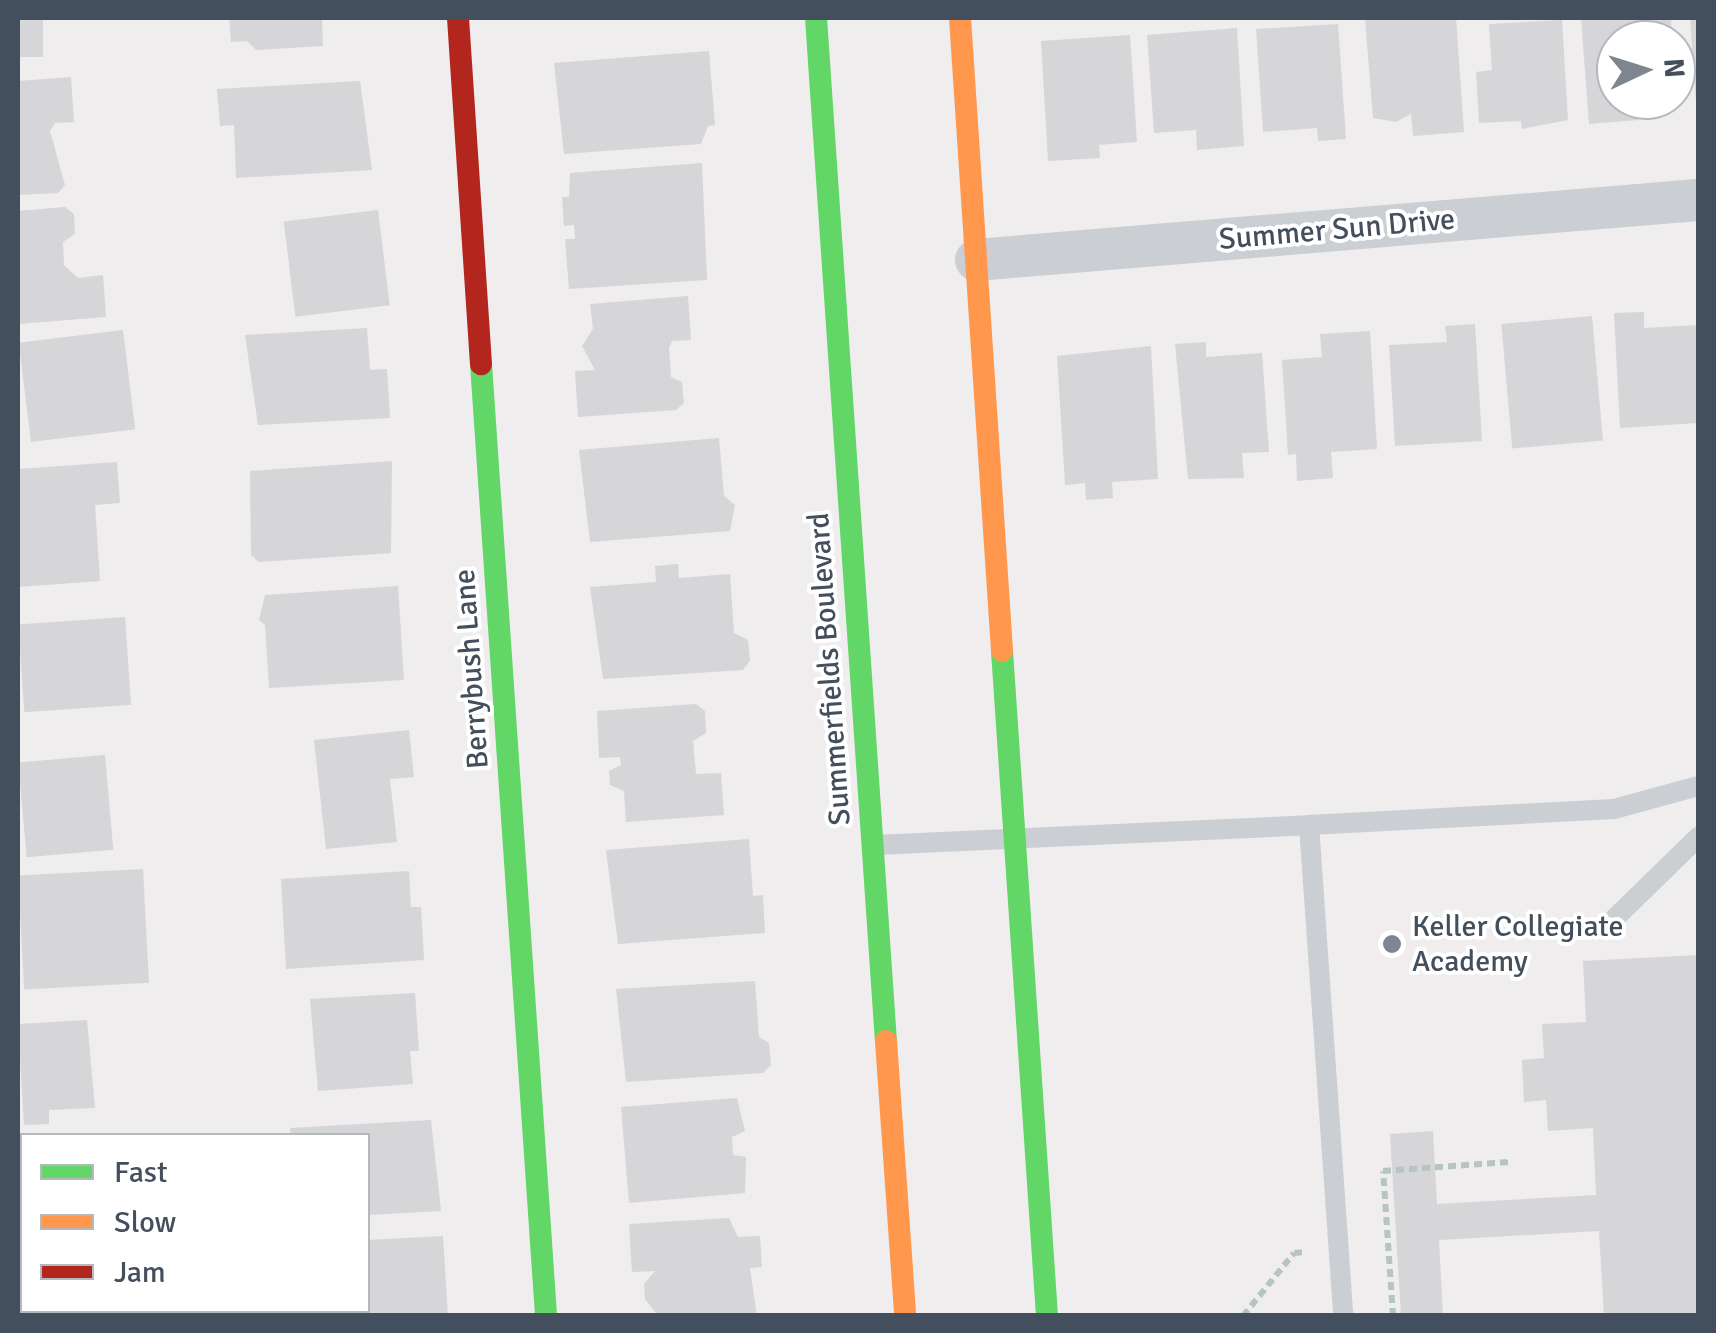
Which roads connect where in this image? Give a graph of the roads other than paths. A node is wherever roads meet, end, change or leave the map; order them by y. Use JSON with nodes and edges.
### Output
{"nodes":[{"id":1,"x":458,"y":18,"type":"edge"},
{"id":2,"x":816,"y":18,"type":"edge"},
{"id":3,"x":960,"y":18,"type":"edge"},
{"id":4,"x":1698,"y":200,"type":"edge"},
{"id":5,"x":976,"y":260,"type":"junction"},
{"id":6,"x":1698,"y":786,"type":"edge"},
{"id":7,"x":1309,"y":825,"type":"junction"},
{"id":8,"x":1013,"y":835,"type":"junction"},
{"id":9,"x":1698,"y":838,"type":"edge"},
{"id":10,"x":873,"y":845,"type":"junction"},
{"id":11,"x":1611,"y":922,"type":"dead end"},
{"id":12,"x":546,"y":1316,"type":"edge"},
{"id":13,"x":905,"y":1316,"type":"edge"},
{"id":14,"x":1047,"y":1316,"type":"edge"},
{"id":15,"x":1342,"y":1316,"type":"edge"}],
"edges":[{"from":1,"to":12,"type":"street","name":"Berrybush Lane"},
{"from":2,"to":10,"type":"street","name":"Summerfields Boulevard"},
{"from":3,"to":5,"type":"street"},
{"from":4,"to":5,"type":"street","name":"Summer Sun Drive"},
{"from":5,"to":8,"type":"street"},
{"from":6,"to":7,"type":"lane"},
{"from":7,"to":8,"type":"lane"},
{"from":7,"to":15,"type":"lane"},
{"from":8,"to":10,"type":"lane"},
{"from":8,"to":14,"type":"street"},
{"from":9,"to":11,"type":"lane"},
{"from":10,"to":13,"type":"street","name":"Summerfields Boulevard"}]}
